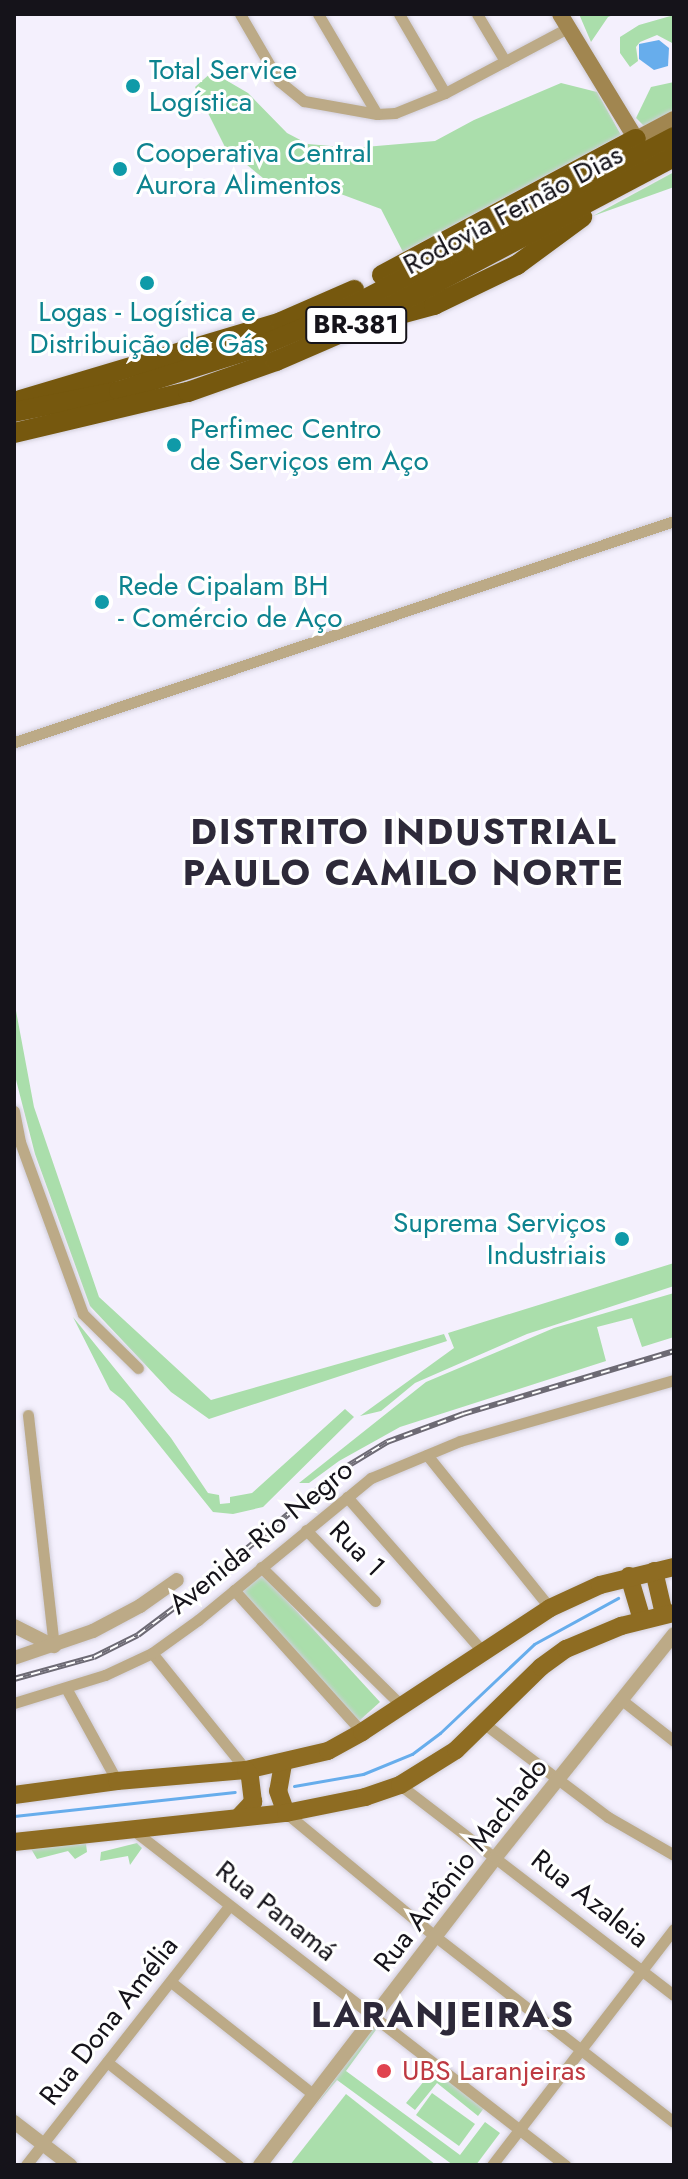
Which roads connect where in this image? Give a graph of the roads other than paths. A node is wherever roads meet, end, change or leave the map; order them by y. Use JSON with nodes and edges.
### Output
{"nodes":[{"id":1,"x":240,"y":14,"type":"edge"},
{"id":2,"x":318,"y":14,"type":"edge"},
{"id":3,"x":399,"y":14,"type":"edge"},
{"id":4,"x":477,"y":14,"type":"edge"},
{"id":5,"x":564,"y":21,"type":"edge"},
{"id":6,"x":505,"y":61,"type":"junction"},
{"id":7,"x":445,"y":93,"type":"junction"},
{"id":8,"x":377,"y":114,"type":"junction"},
{"id":9,"x":674,"y":119,"type":"edge"},
{"id":10,"x":674,"y":137,"type":"edge"},
{"id":11,"x":636,"y":139,"type":"junction"},
{"id":12,"x":674,"y":157,"type":"edge"},
{"id":13,"x":14,"y":401,"type":"edge"},
{"id":14,"x":14,"y":412,"type":"edge"},
{"id":15,"x":14,"y":433,"type":"edge"},
{"id":16,"x":674,"y":521,"type":"edge"},
{"id":17,"x":15,"y":742,"type":"edge"},
{"id":18,"x":14,"y":1111,"type":"edge"},
{"id":19,"x":138,"y":1368,"type":"dead end"},
{"id":20,"x":674,"y":1380,"type":"edge"},
{"id":21,"x":14,"y":1417,"type":"edge"},
{"id":22,"x":427,"y":1455,"type":"junction"},
{"id":23,"x":347,"y":1497,"type":"junction"},
{"id":24,"x":306,"y":1530,"type":"junction"},
{"id":25,"x":261,"y":1567,"type":"junction"},
{"id":26,"x":674,"y":1567,"type":"edge"},
{"id":27,"x":654,"y":1571,"type":"junction"},
{"id":28,"x":629,"y":1576,"type":"junction"},
{"id":29,"x":177,"y":1580,"type":"dead end"},
{"id":30,"x":234,"y":1590,"type":"junction"},
{"id":31,"x":375,"y":1601,"type":"dead end"},
{"id":32,"x":550,"y":1608,"type":"junction"},
{"id":33,"x":671,"y":1614,"type":"edge"},
{"id":34,"x":642,"y":1620,"type":"junction"},
{"id":35,"x":14,"y":1626,"type":"edge"},
{"id":36,"x":674,"y":1634,"type":"edge"},
{"id":37,"x":54,"y":1646,"type":"junction"},
{"id":38,"x":483,"y":1652,"type":"junction"},
{"id":39,"x":152,"y":1653,"type":"junction"},
{"id":40,"x":14,"y":1658,"type":"edge"},
{"id":41,"x":66,"y":1688,"type":"junction"},
{"id":42,"x":623,"y":1701,"type":"junction"},
{"id":43,"x":14,"y":1703,"type":"edge"},
{"id":44,"x":401,"y":1705,"type":"junction"},
{"id":45,"x":482,"y":1722,"type":"junction"},
{"id":46,"x":362,"y":1732,"type":"junction"},
{"id":47,"x":674,"y":1741,"type":"edge"},
{"id":48,"x":283,"y":1764,"type":"junction"},
{"id":49,"x":246,"y":1770,"type":"junction"},
{"id":50,"x":561,"y":1780,"type":"junction"},
{"id":51,"x":117,"y":1781,"type":"junction"},
{"id":52,"x":400,"y":1785,"type":"junction"},
{"id":53,"x":14,"y":1795,"type":"edge"},
{"id":54,"x":286,"y":1813,"type":"junction"},
{"id":55,"x":239,"y":1817,"type":"junction"},
{"id":56,"x":144,"y":1833,"type":"junction"},
{"id":57,"x":14,"y":1842,"type":"edge"},
{"id":58,"x":674,"y":1855,"type":"edge"},
{"id":59,"x":496,"y":1857,"type":"junction"},
{"id":60,"x":229,"y":1906,"type":"junction"},
{"id":61,"x":674,"y":1929,"type":"edge"},
{"id":62,"x":436,"y":1937,"type":"junction"},
{"id":63,"x":642,"y":1970,"type":"junction"},
{"id":64,"x":171,"y":1982,"type":"junction"},
{"id":65,"x":674,"y":1995,"type":"edge"},
{"id":66,"x":375,"y":2017,"type":"junction"},
{"id":67,"x":580,"y":2051,"type":"junction"},
{"id":68,"x":107,"y":2062,"type":"junction"},
{"id":69,"x":314,"y":2095,"type":"junction"},
{"id":70,"x":14,"y":2122,"type":"edge"},
{"id":71,"x":674,"y":2122,"type":"edge"},
{"id":72,"x":520,"y":2128,"type":"junction"},
{"id":73,"x":43,"y":2144,"type":"junction"},
{"id":74,"x":26,"y":2165,"type":"edge"},
{"id":75,"x":70,"y":2165,"type":"edge"},
{"id":76,"x":238,"y":2165,"type":"edge"},
{"id":77,"x":260,"y":2165,"type":"edge"},
{"id":78,"x":492,"y":2165,"type":"edge"},
{"id":79,"x":565,"y":2165,"type":"edge"}],
"edges":[{"from":1,"to":8,"type":"street"},
{"from":2,"to":8,"type":"street"},
{"from":3,"to":7,"type":"street"},
{"from":4,"to":6,"type":"street"},
{"from":5,"to":6,"type":"street"},
{"from":5,"to":11,"type":"main road"},
{"from":6,"to":7,"type":"street"},
{"from":7,"to":8,"type":"street"},
{"from":9,"to":11,"type":"main road","number":"BR-381"},
{"from":10,"to":14,"type":"highway","name":"Rodovia Fernão Dias","number":"BR-381"},
{"from":11,"to":13,"type":"highway","number":"BR-381"},
{"from":12,"to":15,"type":"highway","name":"Rodovia Fernão Dias","number":"BR-381"},
{"from":16,"to":17,"type":"street"},
{"from":18,"to":19,"type":"street"},
{"from":20,"to":22,"type":"street","name":"Avenida Rio Negro"},
{"from":21,"to":37,"type":"street"},
{"from":22,"to":23,"type":"street","name":"Avenida Rio Negro"},
{"from":22,"to":32,"type":"street"},
{"from":23,"to":24,"type":"street","name":"Avenida Rio Negro"},
{"from":23,"to":38,"type":"street"},
{"from":24,"to":25,"type":"street","name":"Avenida Rio Negro"},
{"from":24,"to":31,"type":"street","name":"Rua 1"},
{"from":25,"to":30,"type":"street","name":"Avenida Rio Negro"},
{"from":25,"to":44,"type":"street"},
{"from":26,"to":27,"type":"main road"},
{"from":27,"to":28,"type":"main road"},
{"from":27,"to":33,"type":"main road"},
{"from":28,"to":32,"type":"main road"},
{"from":28,"to":34,"type":"main road"},
{"from":29,"to":37,"type":"street"},
{"from":30,"to":39,"type":"street","name":"Avenida Rio Negro"},
{"from":30,"to":46,"type":"street"},
{"from":32,"to":38,"type":"main road"},
{"from":33,"to":34,"type":"main road"},
{"from":34,"to":45,"type":"main road"},
{"from":35,"to":37,"type":"street"},
{"from":36,"to":42,"type":"street","name":"Rua Antônio Machado"},
{"from":37,"to":40,"type":"street"},
{"from":38,"to":44,"type":"main road"},
{"from":39,"to":41,"type":"street","name":"Avenida Rio Negro"},
{"from":39,"to":49,"type":"street"},
{"from":41,"to":43,"type":"street","name":"Avenida Rio Negro"},
{"from":41,"to":51,"type":"street"},
{"from":42,"to":47,"type":"street"},
{"from":42,"to":50,"type":"street","name":"Rua Antônio Machado"},
{"from":44,"to":46,"type":"main road"},
{"from":45,"to":50,"type":"street"},
{"from":45,"to":52,"type":"main road"},
{"from":46,"to":48,"type":"main road"},
{"from":48,"to":49,"type":"main road"},
{"from":48,"to":54,"type":"main road"},
{"from":49,"to":51,"type":"main road"},
{"from":49,"to":55,"type":"main road"},
{"from":50,"to":58,"type":"street"},
{"from":50,"to":59,"type":"street","name":"Rua Antônio Machado"},
{"from":51,"to":53,"type":"main road"},
{"from":52,"to":54,"type":"main road"},
{"from":52,"to":59,"type":"street","name":"Rua Azaleia"},
{"from":54,"to":55,"type":"main road"},
{"from":54,"to":62,"type":"street"},
{"from":55,"to":56,"type":"main road"},
{"from":56,"to":57,"type":"main road"},
{"from":56,"to":60,"type":"street","name":"Rua Panamá"},
{"from":59,"to":62,"type":"street","name":"Rua Antônio Machado"},
{"from":59,"to":63,"type":"street","name":"Rua Azaleia"},
{"from":60,"to":64,"type":"street","name":"Rua Dona Amélia"},
{"from":60,"to":66,"type":"street","name":"Rua Panamá"},
{"from":61,"to":63,"type":"street"},
{"from":62,"to":66,"type":"street","name":"Rua Antônio Machado"},
{"from":62,"to":67,"type":"street"},
{"from":63,"to":65,"type":"street","name":"Rua Azaleia"},
{"from":63,"to":67,"type":"street"},
{"from":64,"to":68,"type":"street","name":"Rua Dona Amélia"},
{"from":64,"to":69,"type":"street"},
{"from":66,"to":69,"type":"street","name":"Rua Antônio Machado"},
{"from":66,"to":72,"type":"street","name":"Rua Panamá"},
{"from":67,"to":71,"type":"street"},
{"from":67,"to":72,"type":"street"},
{"from":68,"to":73,"type":"street","name":"Rua Dona Amélia"},
{"from":68,"to":76,"type":"street"},
{"from":69,"to":77,"type":"street","name":"Rua Antônio Machado"},
{"from":70,"to":73,"type":"street"},
{"from":72,"to":78,"type":"street"},
{"from":72,"to":79,"type":"street","name":"Rua Panamá"},
{"from":73,"to":74,"type":"street","name":"Rua Dona Amélia"},
{"from":73,"to":75,"type":"street"}]}
